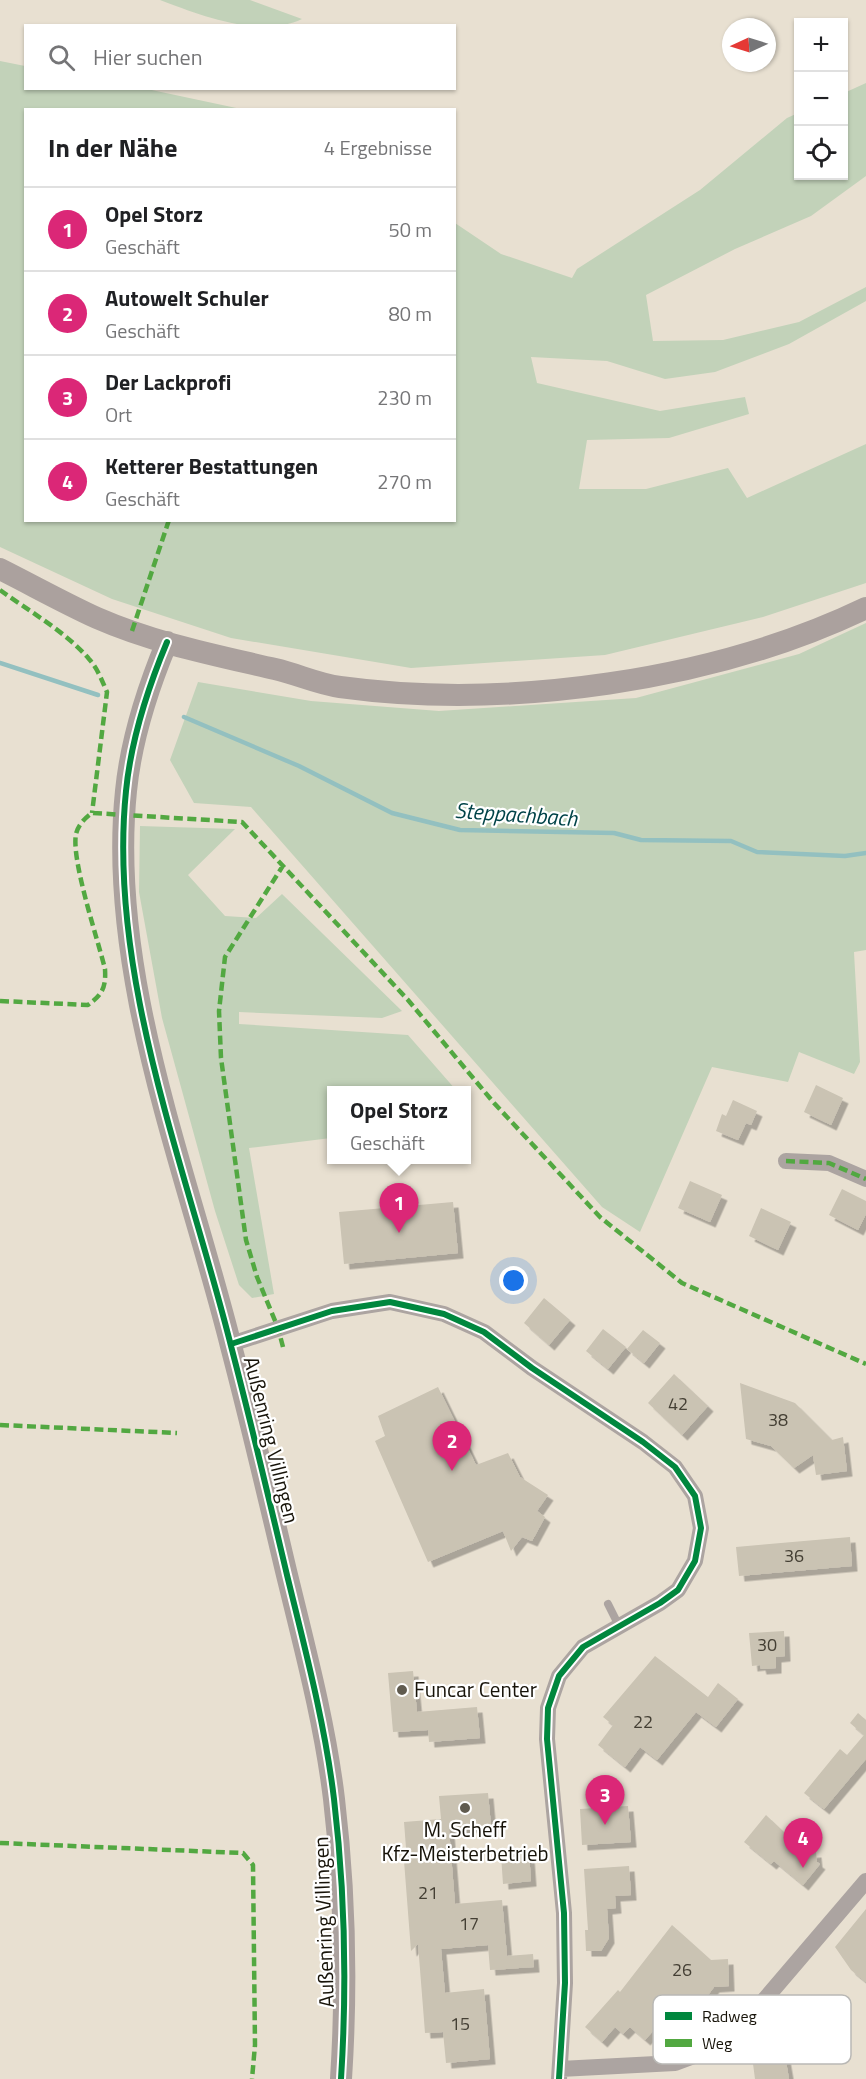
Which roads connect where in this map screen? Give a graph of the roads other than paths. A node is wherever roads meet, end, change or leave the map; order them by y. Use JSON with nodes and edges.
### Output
{"nodes":[{"id":1,"x":0,"y":569,"type":"edge"},
{"id":2,"x":866,"y":608,"type":"edge"},
{"id":3,"x":167,"y":642,"type":"junction"},
{"id":4,"x":786,"y":1161,"type":"dead end"},
{"id":5,"x":866,"y":1179,"type":"edge"},
{"id":6,"x":231,"y":1344,"type":"junction"},
{"id":7,"x":608,"y":1604,"type":"dead end"},
{"id":8,"x":619,"y":1626,"type":"junction"},
{"id":9,"x":866,"y":1881,"type":"edge"},
{"id":10,"x":769,"y":1995,"type":"edge"},
{"id":11,"x":664,"y":2064,"type":"edge"},
{"id":12,"x":559,"y":2074,"type":"edge"},
{"id":13,"x":340,"y":2079,"type":"edge"}],
"edges":[{"from":1,"to":3,"type":"street"},
{"from":2,"to":3,"type":"street"},
{"from":3,"to":6,"type":"street","name":"Außenring Villingen"},
{"from":4,"to":5,"type":"street"},
{"from":6,"to":8,"type":"street"},
{"from":6,"to":13,"type":"street","name":"Außenring Villingen"},
{"from":7,"to":8,"type":"lane"},
{"from":8,"to":12,"type":"street"},
{"from":9,"to":10,"type":"street"},
{"from":11,"to":12,"type":"street"}]}
